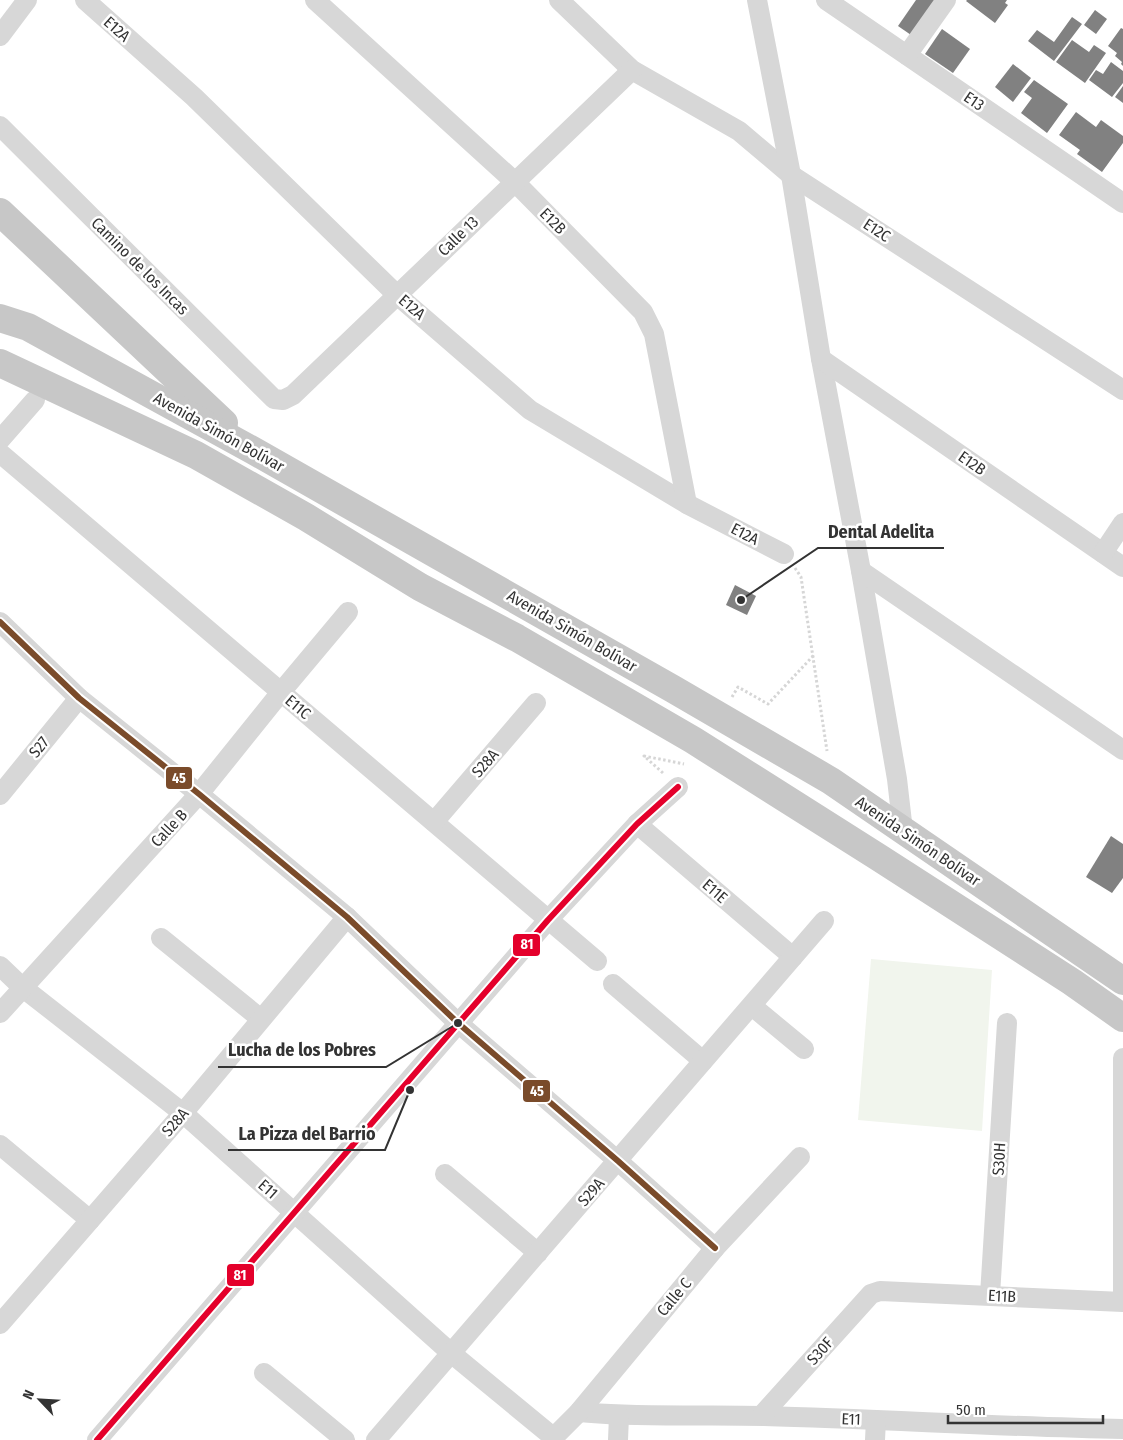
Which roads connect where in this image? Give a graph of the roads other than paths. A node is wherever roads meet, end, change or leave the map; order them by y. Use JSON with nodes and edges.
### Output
{"nodes":[{"id":1,"x":27,"y":0,"type":"edge"},
{"id":2,"x":84,"y":0,"type":"edge"},
{"id":3,"x":315,"y":0,"type":"edge"},
{"id":4,"x":559,"y":0,"type":"edge"},
{"id":5,"x":757,"y":0,"type":"edge"},
{"id":6,"x":826,"y":0,"type":"edge"},
{"id":7,"x":946,"y":0,"type":"edge"},
{"id":8,"x":0,"y":36,"type":"edge"},
{"id":9,"x":907,"y":55,"type":"junction"},
{"id":10,"x":632,"y":70,"type":"junction"},
{"id":11,"x":0,"y":126,"type":"edge"},
{"id":12,"x":791,"y":175,"type":"junction"},
{"id":13,"x":514,"y":182,"type":"junction"},
{"id":14,"x":1123,"y":203,"type":"edge"},
{"id":15,"x":0,"y":212,"type":"edge"},
{"id":16,"x":397,"y":295,"type":"junction"},
{"id":17,"x":0,"y":318,"type":"edge"},
{"id":18,"x":821,"y":359,"type":"junction"},
{"id":19,"x":0,"y":363,"type":"edge"},
{"id":20,"x":1123,"y":390,"type":"edge"},
{"id":21,"x":35,"y":400,"type":"dead end"},
{"id":22,"x":283,"y":400,"type":"joint"},
{"id":23,"x":0,"y":440,"type":"edge"},
{"id":24,"x":254,"y":451,"type":"junction"},
{"id":25,"x":0,"y":453,"type":"edge"},
{"id":26,"x":687,"y":504,"type":"junction"},
{"id":27,"x":1123,"y":523,"type":"edge"},
{"id":28,"x":1103,"y":553,"type":"junction"},
{"id":29,"x":784,"y":554,"type":"road end"},
{"id":30,"x":1123,"y":567,"type":"edge"},
{"id":31,"x":861,"y":571,"type":"junction"},
{"id":32,"x":348,"y":612,"type":"dead end"},
{"id":33,"x":0,"y":622,"type":"edge"},
{"id":34,"x":281,"y":692,"type":"junction"},
{"id":35,"x":79,"y":698,"type":"junction"},
{"id":36,"x":536,"y":703,"type":"dead end"},
{"id":37,"x":1123,"y":750,"type":"edge"},
{"id":38,"x":678,"y":787,"type":"road end"},
{"id":39,"x":199,"y":794,"type":"junction"},
{"id":40,"x":0,"y":795,"type":"edge"},
{"id":41,"x":434,"y":822,"type":"junction"},
{"id":42,"x":637,"y":824,"type":"junction"},
{"id":43,"x":903,"y":831,"type":"junction"},
{"id":44,"x":347,"y":917,"type":"junction"},
{"id":45,"x":548,"y":920,"type":"junction"},
{"id":46,"x":824,"y":921,"type":"dead end"},
{"id":47,"x":161,"y":938,"type":"dead end"},
{"id":48,"x":793,"y":957,"type":"junction"},
{"id":49,"x":597,"y":961,"type":"dead end"},
{"id":50,"x":0,"y":966,"type":"edge"},
{"id":51,"x":1123,"y":981,"type":"edge"},
{"id":52,"x":613,"y":984,"type":"dead end"},
{"id":53,"x":22,"y":987,"type":"junction"},
{"id":54,"x":752,"y":1006,"type":"junction"},
{"id":55,"x":0,"y":1013,"type":"edge"},
{"id":56,"x":1123,"y":1018,"type":"edge"},
{"id":57,"x":261,"y":1020,"type":"junction"},
{"id":58,"x":458,"y":1022,"type":"junction"},
{"id":59,"x":1007,"y":1022,"type":"dead end"},
{"id":60,"x":804,"y":1049,"type":"dead end"},
{"id":61,"x":1123,"y":1058,"type":"edge"},
{"id":62,"x":703,"y":1061,"type":"junction"},
{"id":63,"x":183,"y":1113,"type":"junction"},
{"id":64,"x":0,"y":1145,"type":"edge"},
{"id":65,"x":800,"y":1157,"type":"dead end"},
{"id":66,"x":618,"y":1161,"type":"junction"},
{"id":67,"x":444,"y":1174,"type":"dead end"},
{"id":68,"x":295,"y":1213,"type":"junction"},
{"id":69,"x":90,"y":1220,"type":"junction"},
{"id":70,"x":715,"y":1248,"type":"junction"},
{"id":71,"x":538,"y":1253,"type":"junction"},
{"id":72,"x":880,"y":1291,"type":"joint"},
{"id":73,"x":990,"y":1295,"type":"junction"},
{"id":74,"x":1123,"y":1302,"type":"edge"},
{"id":75,"x":0,"y":1324,"type":"edge"},
{"id":76,"x":451,"y":1353,"type":"junction"},
{"id":77,"x":264,"y":1373,"type":"dead end"},
{"id":78,"x":579,"y":1412,"type":"junction"},
{"id":79,"x":619,"y":1416,"type":"junction"},
{"id":80,"x":762,"y":1416,"type":"junction"},
{"id":81,"x":1123,"y":1429,"type":"edge"},
{"id":82,"x":875,"y":1430,"type":"edge"},
{"id":83,"x":552,"y":1438,"type":"edge"},
{"id":84,"x":97,"y":1440,"type":"edge"},
{"id":85,"x":345,"y":1440,"type":"edge"},
{"id":86,"x":376,"y":1440,"type":"edge"},
{"id":87,"x":618,"y":1440,"type":"edge"}],
"edges":[{"from":1,"to":8,"type":"street"},
{"from":2,"to":16,"type":"street","name":"E12A"},
{"from":3,"to":13,"type":"street","name":"E12B"},
{"from":4,"to":10,"type":"street","name":"E12C"},
{"from":5,"to":12,"type":"street"},
{"from":6,"to":9,"type":"street","name":"E13"},
{"from":7,"to":9,"type":"street"},
{"from":9,"to":14,"type":"street","name":"E13"},
{"from":10,"to":12,"type":"street","name":"E12C"},
{"from":10,"to":13,"type":"street","name":"Calle 13"},
{"from":11,"to":22,"type":"street","name":"Camino de los Incas"},
{"from":12,"to":18,"type":"street"},
{"from":12,"to":20,"type":"street","name":"E12C"},
{"from":13,"to":16,"type":"street","name":"Calle 13"},
{"from":13,"to":26,"type":"street","name":"E12B"},
{"from":15,"to":24,"type":"highway"},
{"from":16,"to":22,"type":"street","name":"Calle 13"},
{"from":16,"to":26,"type":"street","name":"E12A"},
{"from":17,"to":24,"type":"highway","name":"Avenida Simón Bolívar"},
{"from":18,"to":28,"type":"street","name":"E12B"},
{"from":18,"to":31,"type":"street"},
{"from":19,"to":56,"type":"highway","name":"Avenida Simón Bolívar"},
{"from":21,"to":23,"type":"street"},
{"from":24,"to":43,"type":"highway","name":"Avenida Simón Bolívar"},
{"from":25,"to":34,"type":"street","name":"E11C"},
{"from":26,"to":29,"type":"street","name":"E12A"},
{"from":27,"to":28,"type":"street"},
{"from":28,"to":30,"type":"street","name":"E12B"},
{"from":31,"to":37,"type":"street"},
{"from":31,"to":43,"type":"street"},
{"from":32,"to":34,"type":"street","name":"Calle B"},
{"from":33,"to":35,"type":"street"},
{"from":34,"to":39,"type":"street","name":"Calle B"},
{"from":34,"to":41,"type":"street","name":"E11C"},
{"from":35,"to":39,"type":"street"},
{"from":35,"to":40,"type":"street","name":"S27"},
{"from":36,"to":41,"type":"street","name":"S28A"},
{"from":38,"to":42,"type":"street"},
{"from":39,"to":44,"type":"street"},
{"from":39,"to":53,"type":"street","name":"Calle B"},
{"from":41,"to":45,"type":"street","name":"E11C"},
{"from":42,"to":45,"type":"street"},
{"from":42,"to":48,"type":"street","name":"E11E"},
{"from":43,"to":51,"type":"highway","name":"Avenida Simón Bolívar"},
{"from":44,"to":57,"type":"street","name":"S28A"},
{"from":44,"to":58,"type":"street"},
{"from":45,"to":49,"type":"street","name":"E11C"},
{"from":45,"to":58,"type":"street"},
{"from":46,"to":48,"type":"street","name":"S29A"},
{"from":47,"to":57,"type":"street"},
{"from":48,"to":54,"type":"street","name":"S29A"},
{"from":50,"to":53,"type":"street","name":"E11"},
{"from":52,"to":62,"type":"street"},
{"from":53,"to":55,"type":"street","name":"Calle B"},
{"from":53,"to":63,"type":"street","name":"E11"},
{"from":54,"to":60,"type":"street"},
{"from":54,"to":62,"type":"street","name":"S29A"},
{"from":57,"to":63,"type":"street","name":"S28A"},
{"from":58,"to":66,"type":"street"},
{"from":58,"to":68,"type":"street"},
{"from":59,"to":73,"type":"street","name":"S30H"},
{"from":61,"to":74,"type":"street"},
{"from":62,"to":66,"type":"street","name":"S29A"},
{"from":63,"to":68,"type":"street","name":"E11"},
{"from":63,"to":69,"type":"street","name":"S28A"},
{"from":64,"to":69,"type":"street"},
{"from":65,"to":70,"type":"street","name":"Calle C"},
{"from":66,"to":70,"type":"street"},
{"from":66,"to":71,"type":"street","name":"S29A"},
{"from":67,"to":71,"type":"street"},
{"from":68,"to":76,"type":"street","name":"E11"},
{"from":68,"to":84,"type":"street"},
{"from":69,"to":75,"type":"street","name":"S28A"},
{"from":70,"to":78,"type":"street","name":"Calle C"},
{"from":71,"to":76,"type":"street","name":"S29A"},
{"from":72,"to":73,"type":"street","name":"E11B"},
{"from":72,"to":80,"type":"street","name":"S30F"},
{"from":73,"to":74,"type":"street","name":"E11B"},
{"from":76,"to":83,"type":"street","name":"E11"},
{"from":76,"to":86,"type":"street","name":"S29A"},
{"from":77,"to":85,"type":"street"},
{"from":78,"to":79,"type":"street","name":"E11"},
{"from":78,"to":83,"type":"street","name":"Calle C"},
{"from":79,"to":80,"type":"street","name":"E11"},
{"from":79,"to":87,"type":"street"},
{"from":80,"to":82,"type":"street","name":"E11"},
{"from":81,"to":82,"type":"street","name":"E11"}]}
